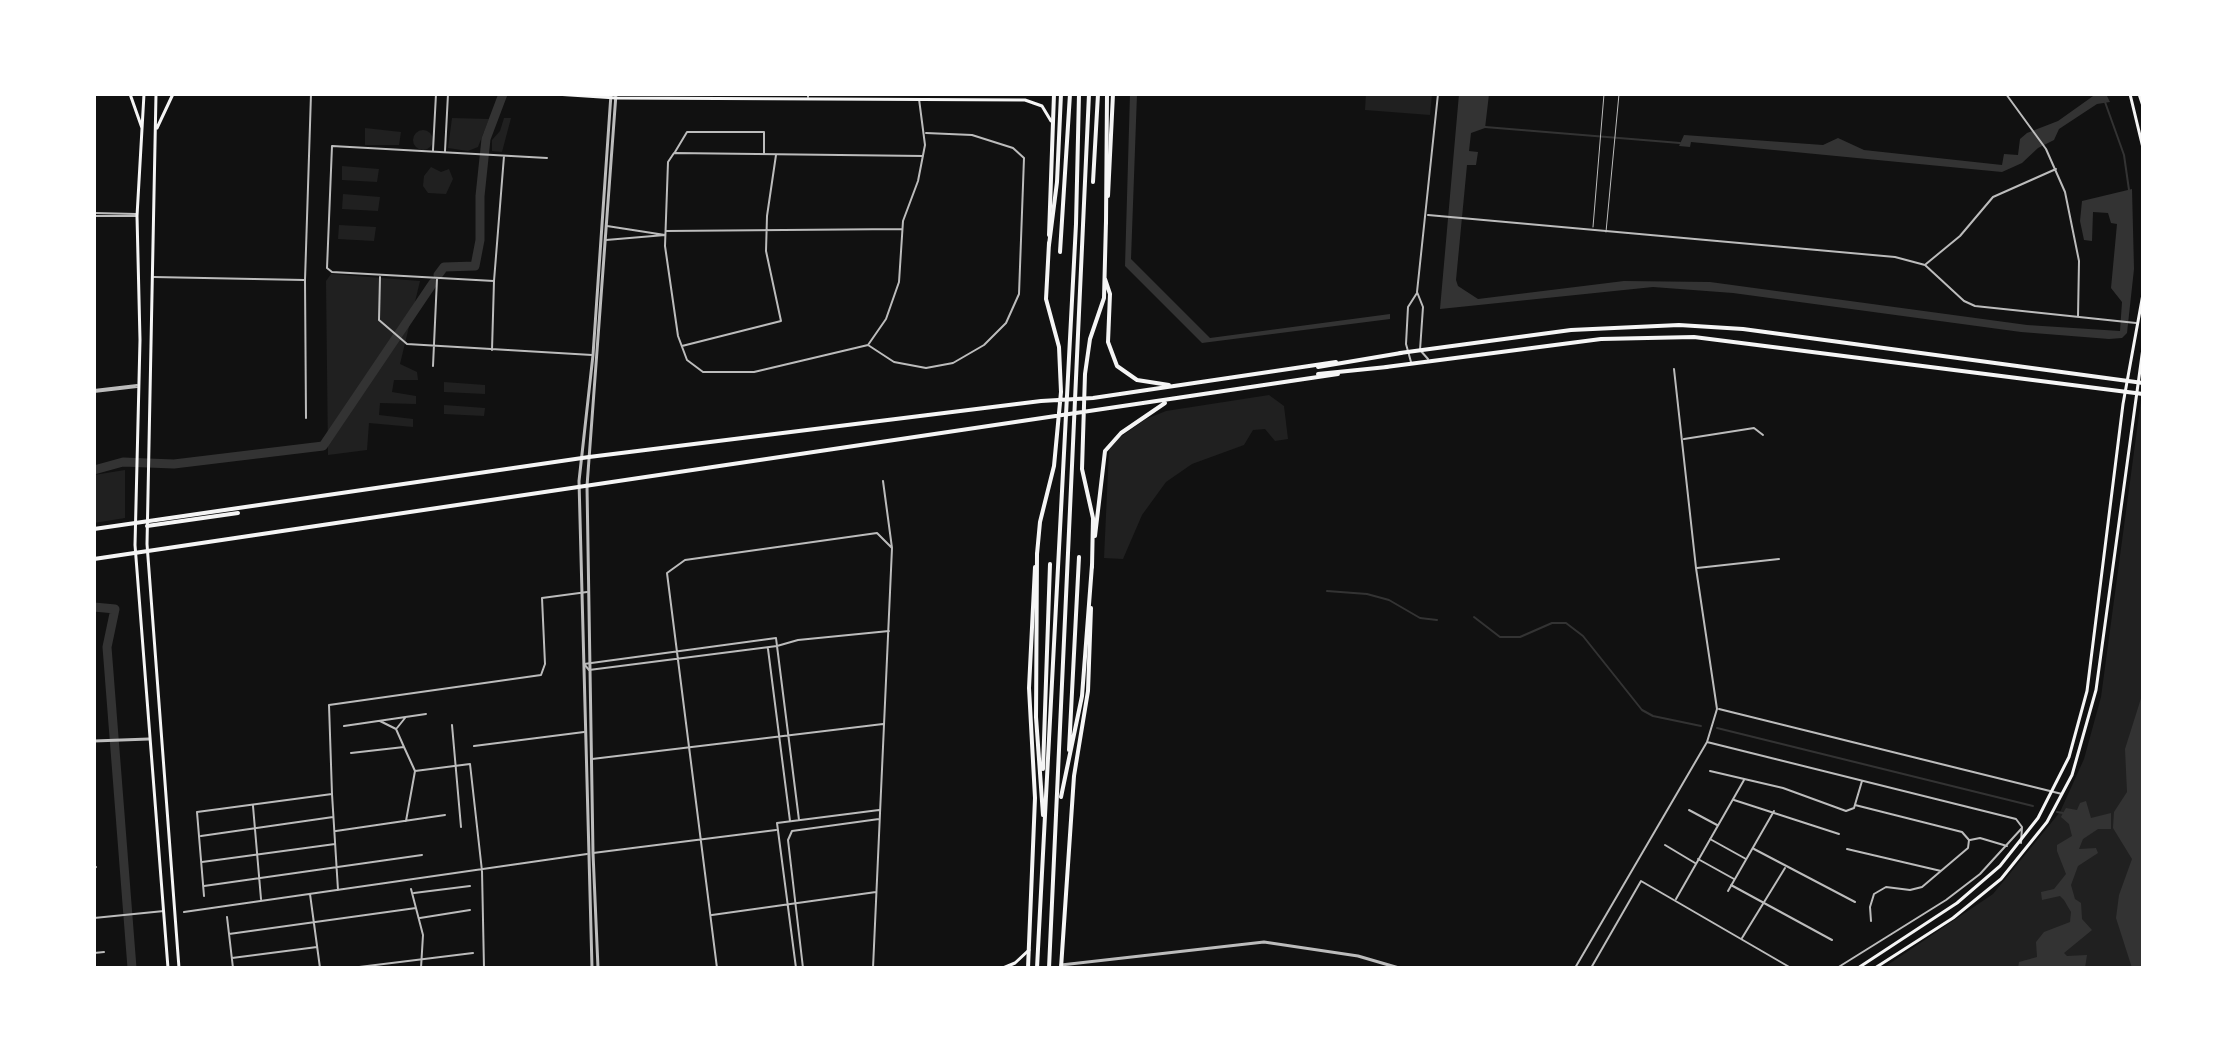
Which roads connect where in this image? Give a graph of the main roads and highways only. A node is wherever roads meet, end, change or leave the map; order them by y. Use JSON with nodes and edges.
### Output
{"nodes":[{"id":1,"x":130,"y":94,"type":"edge"},
{"id":2,"x":144,"y":94,"type":"edge"},
{"id":3,"x":156,"y":94,"type":"edge"},
{"id":4,"x":173,"y":94,"type":"edge"},
{"id":5,"x":555,"y":94,"type":"edge"},
{"id":6,"x":1054,"y":94,"type":"edge"},
{"id":7,"x":1061,"y":94,"type":"edge"},
{"id":8,"x":1070,"y":94,"type":"edge"},
{"id":9,"x":1079,"y":94,"type":"edge"},
{"id":10,"x":1089,"y":94,"type":"edge"},
{"id":11,"x":1098,"y":94,"type":"edge"},
{"id":12,"x":1107,"y":94,"type":"edge"},
{"id":13,"x":1113,"y":94,"type":"edge"},
{"id":14,"x":2130,"y":94,"type":"edge"},
{"id":15,"x":2139,"y":94,"type":"edge"},
{"id":16,"x":808,"y":95,"type":"edge"},
{"id":17,"x":614,"y":96,"type":"edge"},
{"id":18,"x":918,"y":96,"type":"edge"},
{"id":19,"x":2143,"y":106,"type":"edge"},
{"id":20,"x":1051,"y":121,"type":"junction"},
{"id":21,"x":143,"y":132,"type":"junction"},
{"id":22,"x":156,"y":132,"type":"junction"},
{"id":23,"x":2143,"y":148,"type":"edge"},
{"id":24,"x":1093,"y":182,"type":"dead end"},
{"id":25,"x":1106,"y":223,"type":"junction"},
{"id":26,"x":1049,"y":245,"type":"junction"},
{"id":27,"x":1060,"y":252,"type":"dead end"},
{"id":28,"x":1103,"y":273,"type":"junction"},
{"id":29,"x":2143,"y":294,"type":"edge"},
{"id":30,"x":2143,"y":348,"type":"edge"},
{"id":31,"x":1401,"y":353,"type":"junction"},
{"id":32,"x":1318,"y":367,"type":"dead end"},
{"id":33,"x":1387,"y":367,"type":"junction"},
{"id":34,"x":1318,"y":374,"type":"dead end"},
{"id":35,"x":2127,"y":380,"type":"junction"},
{"id":36,"x":2140,"y":382,"type":"edge"},
{"id":37,"x":1189,"y":385,"type":"junction"},
{"id":38,"x":2125,"y":392,"type":"junction"},
{"id":39,"x":2135,"y":393,"type":"junction"},
{"id":40,"x":2143,"y":394,"type":"edge"},
{"id":41,"x":1084,"y":399,"type":"junction"},
{"id":42,"x":1060,"y":400,"type":"junction"},
{"id":43,"x":1169,"y":401,"type":"junction"},
{"id":44,"x":1083,"y":413,"type":"junction"},
{"id":45,"x":1059,"y":416,"type":"junction"},
{"id":46,"x":238,"y":513,"type":"dead end"},
{"id":47,"x":136,"y":523,"type":"junction"},
{"id":48,"x":147,"y":524,"type":"junction"},
{"id":49,"x":94,"y":529,"type":"edge"},
{"id":50,"x":148,"y":550,"type":"junction"},
{"id":51,"x":136,"y":552,"type":"junction"},
{"id":52,"x":1037,"y":554,"type":"junction"},
{"id":53,"x":1092,"y":554,"type":"junction"},
{"id":54,"x":1079,"y":557,"type":"dead end"},
{"id":55,"x":94,"y":559,"type":"edge"},
{"id":56,"x":1050,"y":564,"type":"dead end"},
{"id":57,"x":1092,"y":565,"type":"junction"},
{"id":58,"x":1068,"y":765,"type":"junction"},
{"id":59,"x":1042,"y":786,"type":"junction"},
{"id":60,"x":1059,"y":812,"type":"junction"},
{"id":61,"x":1044,"y":832,"type":"junction"},
{"id":62,"x":1029,"y":950,"type":"junction"},
{"id":63,"x":1061,"y":967,"type":"edge"},
{"id":64,"x":168,"y":968,"type":"edge"},
{"id":65,"x":179,"y":968,"type":"edge"},
{"id":66,"x":1003,"y":968,"type":"edge"},
{"id":67,"x":1028,"y":968,"type":"edge"},
{"id":68,"x":1037,"y":968,"type":"edge"},
{"id":69,"x":1049,"y":968,"type":"edge"},
{"id":70,"x":1858,"y":968,"type":"edge"},
{"id":71,"x":1875,"y":968,"type":"edge"}],
"edges":[{"from":1,"to":21,"type":"main road"},
{"from":2,"to":21,"type":"main road"},
{"from":3,"to":22,"type":"main road"},
{"from":4,"to":22,"type":"main road"},
{"from":5,"to":17,"type":"main road"},
{"from":6,"to":20,"type":"main road"},
{"from":7,"to":26,"type":"main road"},
{"from":8,"to":27,"type":"main road"},
{"from":9,"to":61,"type":"main road"},
{"from":10,"to":60,"type":"main road"},
{"from":11,"to":24,"type":"main road"},
{"from":12,"to":25,"type":"main road"},
{"from":13,"to":25,"type":"main road"},
{"from":14,"to":23,"type":"main road"},
{"from":15,"to":19,"type":"main road"},
{"from":16,"to":17,"type":"main road"},
{"from":16,"to":18,"type":"main road"},
{"from":18,"to":20,"type":"main road"},
{"from":20,"to":26,"type":"main road"},
{"from":21,"to":47,"type":"main road"},
{"from":22,"to":48,"type":"main road"},
{"from":25,"to":28,"type":"main road"},
{"from":26,"to":42,"type":"main road"},
{"from":28,"to":37,"type":"main road"},
{"from":28,"to":41,"type":"main road"},
{"from":29,"to":35,"type":"main road"},
{"from":30,"to":36,"type":"main road"},
{"from":31,"to":32,"type":"main road"},
{"from":31,"to":35,"type":"main road"},
{"from":31,"to":37,"type":"main road"},
{"from":33,"to":34,"type":"main road"},
{"from":33,"to":38,"type":"main road"},
{"from":33,"to":43,"type":"main road"},
{"from":35,"to":36,"type":"main road"},
{"from":35,"to":38,"type":"main road"},
{"from":36,"to":39,"type":"main road"},
{"from":37,"to":41,"type":"main road"},
{"from":38,"to":39,"type":"main road"},
{"from":38,"to":70,"type":"main road"},
{"from":39,"to":40,"type":"main road"},
{"from":39,"to":71,"type":"main road"},
{"from":41,"to":42,"type":"main road"},
{"from":41,"to":44,"type":"main road"},
{"from":42,"to":45,"type":"main road"},
{"from":42,"to":48,"type":"main road"},
{"from":43,"to":44,"type":"main road"},
{"from":43,"to":53,"type":"main road"},
{"from":44,"to":45,"type":"main road"},
{"from":44,"to":53,"type":"main road"},
{"from":45,"to":50,"type":"main road"},
{"from":45,"to":52,"type":"main road"},
{"from":46,"to":48,"type":"main road"},
{"from":47,"to":48,"type":"main road"},
{"from":47,"to":49,"type":"main road"},
{"from":47,"to":51,"type":"main road"},
{"from":48,"to":50,"type":"main road"},
{"from":50,"to":51,"type":"main road"},
{"from":50,"to":65,"type":"main road"},
{"from":51,"to":55,"type":"main road"},
{"from":51,"to":64,"type":"main road"},
{"from":52,"to":59,"type":"main road"},
{"from":52,"to":62,"type":"main road"},
{"from":53,"to":57,"type":"main road"},
{"from":54,"to":58,"type":"main road"},
{"from":56,"to":59,"type":"main road"},
{"from":57,"to":58,"type":"main road"},
{"from":57,"to":63,"type":"main road"},
{"from":58,"to":60,"type":"main road"},
{"from":59,"to":61,"type":"main road"},
{"from":60,"to":69,"type":"main road"},
{"from":61,"to":68,"type":"main road"},
{"from":62,"to":66,"type":"main road"},
{"from":62,"to":67,"type":"main road"}]}
